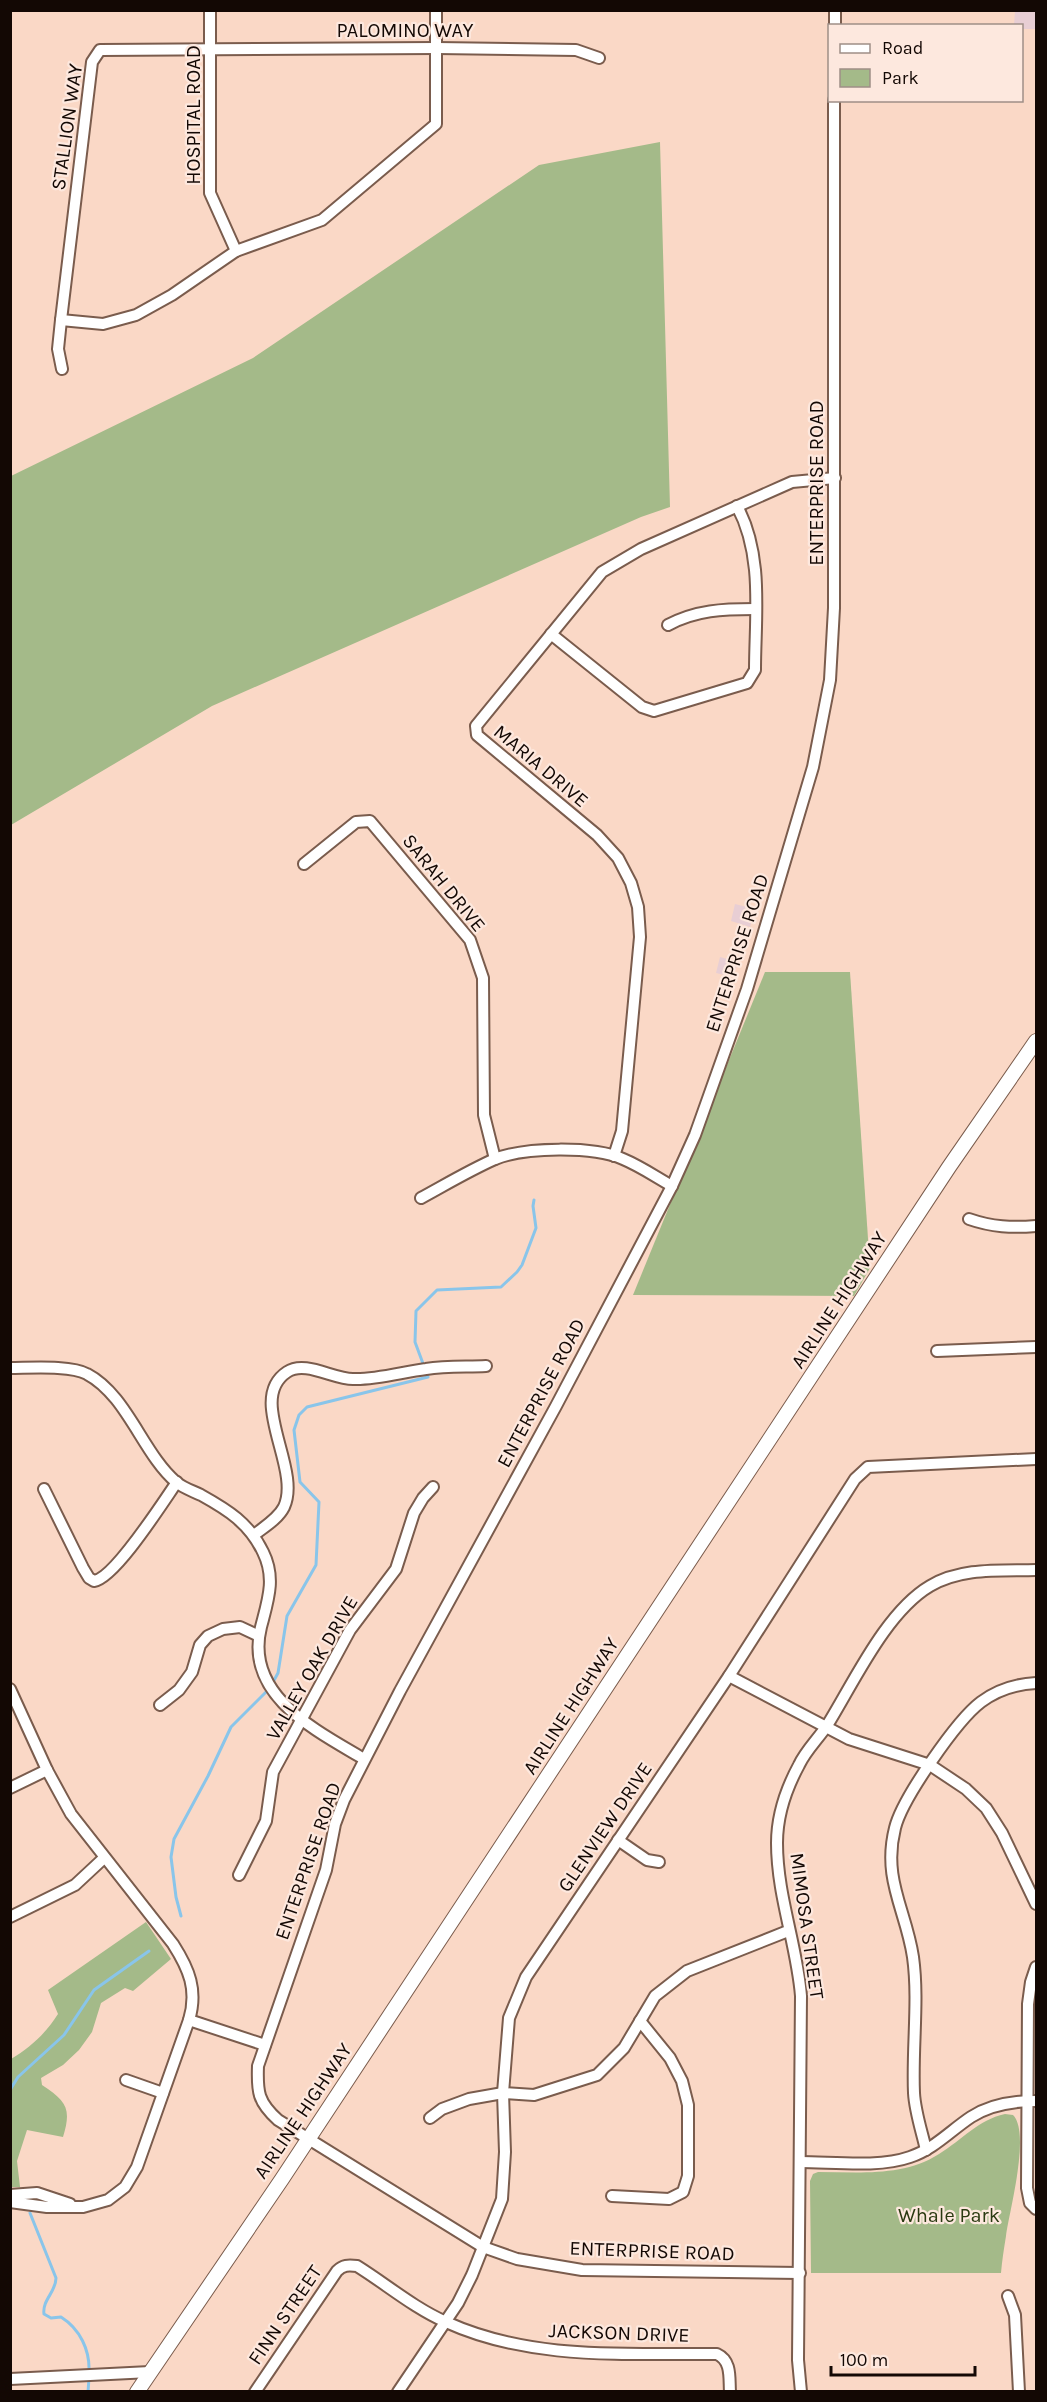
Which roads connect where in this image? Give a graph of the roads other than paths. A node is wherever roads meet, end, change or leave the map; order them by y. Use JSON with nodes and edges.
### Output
{"nodes":[{"id":1,"x":210,"y":10,"type":"edge"},
{"id":2,"x":436,"y":10,"type":"edge"},
{"id":3,"x":210,"y":48,"type":"junction"},
{"id":4,"x":437,"y":48,"type":"junction"},
{"id":5,"x":599,"y":58,"type":"dead end"},
{"id":6,"x":834,"y":102,"type":"edge"},
{"id":7,"x":236,"y":251,"type":"junction"},
{"id":8,"x":61,"y":320,"type":"junction"},
{"id":9,"x":62,"y":369,"type":"dead end"},
{"id":10,"x":835,"y":478,"type":"junction"},
{"id":11,"x":737,"y":506,"type":"junction"},
{"id":12,"x":756,"y":609,"type":"junction"},
{"id":13,"x":668,"y":625,"type":"dead end"},
{"id":14,"x":551,"y":634,"type":"junction"},
{"id":15,"x":304,"y":864,"type":"dead end"},
{"id":16,"x":1036,"y":1041,"type":"edge"},
{"id":17,"x":614,"y":1156,"type":"junction"},
{"id":18,"x":495,"y":1159,"type":"junction"},
{"id":19,"x":672,"y":1186,"type":"junction"},
{"id":20,"x":421,"y":1198,"type":"dead end"},
{"id":21,"x":969,"y":1219,"type":"dead end"},
{"id":22,"x":1036,"y":1226,"type":"edge"},
{"id":23,"x":1036,"y":1347,"type":"edge"},
{"id":24,"x":937,"y":1351,"type":"dead end"},
{"id":25,"x":486,"y":1366,"type":"dead end"},
{"id":26,"x":10,"y":1368,"type":"edge"},
{"id":27,"x":1036,"y":1458,"type":"edge"},
{"id":28,"x":177,"y":1482,"type":"junction"},
{"id":29,"x":433,"y":1487,"type":"dead end"},
{"id":30,"x":44,"y":1489,"type":"dead end"},
{"id":31,"x":254,"y":1535,"type":"junction"},
{"id":32,"x":1036,"y":1570,"type":"edge"},
{"id":33,"x":259,"y":1636,"type":"junction"},
{"id":34,"x":729,"y":1676,"type":"junction"},
{"id":35,"x":1036,"y":1683,"type":"edge"},
{"id":36,"x":10,"y":1689,"type":"edge"},
{"id":37,"x":160,"y":1705,"type":"dead end"},
{"id":38,"x":302,"y":1718,"type":"junction"},
{"id":39,"x":826,"y":1726,"type":"junction"},
{"id":40,"x":364,"y":1758,"type":"junction"},
{"id":41,"x":930,"y":1765,"type":"junction"},
{"id":42,"x":47,"y":1770,"type":"junction"},
{"id":43,"x":10,"y":1788,"type":"edge"},
{"id":44,"x":618,"y":1840,"type":"junction"},
{"id":45,"x":104,"y":1858,"type":"junction"},
{"id":46,"x":658,"y":1862,"type":"dead end"},
{"id":47,"x":239,"y":1875,"type":"dead end"},
{"id":48,"x":1036,"y":1904,"type":"edge"},
{"id":49,"x":10,"y":1917,"type":"edge"},
{"id":50,"x":788,"y":1931,"type":"junction"},
{"id":51,"x":1036,"y":1967,"type":"edge"},
{"id":52,"x":189,"y":2020,"type":"junction"},
{"id":53,"x":640,"y":2021,"type":"junction"},
{"id":54,"x":265,"y":2045,"type":"junction"},
{"id":55,"x":126,"y":2080,"type":"dead end"},
{"id":56,"x":163,"y":2093,"type":"junction"},
{"id":57,"x":503,"y":2093,"type":"junction"},
{"id":58,"x":1033,"y":2101,"type":"edge"},
{"id":59,"x":430,"y":2118,"type":"dead end"},
{"id":60,"x":309,"y":2137,"type":"junction"},
{"id":61,"x":926,"y":2150,"type":"junction"},
{"id":62,"x":800,"y":2162,"type":"junction"},
{"id":63,"x":10,"y":2195,"type":"edge"},
{"id":64,"x":612,"y":2196,"type":"dead end"},
{"id":65,"x":10,"y":2202,"type":"edge"},
{"id":66,"x":79,"y":2207,"type":"junction"},
{"id":67,"x":1036,"y":2209,"type":"edge"},
{"id":68,"x":483,"y":2247,"type":"junction"},
{"id":69,"x":349,"y":2265,"type":"joint"},
{"id":70,"x":800,"y":2273,"type":"junction"},
{"id":71,"x":1008,"y":2296,"type":"dead end"},
{"id":72,"x":445,"y":2322,"type":"junction"},
{"id":73,"x":150,"y":2372,"type":"junction"},
{"id":74,"x":10,"y":2379,"type":"edge"},
{"id":75,"x":137,"y":2391,"type":"edge"},
{"id":76,"x":255,"y":2391,"type":"edge"},
{"id":77,"x":398,"y":2391,"type":"edge"},
{"id":78,"x":730,"y":2391,"type":"edge"},
{"id":79,"x":801,"y":2391,"type":"edge"},
{"id":80,"x":1019,"y":2391,"type":"edge"}],
"edges":[{"from":1,"to":3,"type":"street","name":"HOSPITAL ROAD"},
{"from":2,"to":4,"type":"street"},
{"from":3,"to":4,"type":"street","name":"PALOMINO WAY"},
{"from":3,"to":7,"type":"street","name":"HOSPITAL ROAD"},
{"from":3,"to":8,"type":"street","name":"STALLION WAY"},
{"from":4,"to":5,"type":"street","name":"PALOMINO WAY"},
{"from":4,"to":7,"type":"street"},
{"from":6,"to":10,"type":"street","name":"ENTERPRISE ROAD"},
{"from":7,"to":8,"type":"street"},
{"from":8,"to":9,"type":"street"},
{"from":10,"to":11,"type":"street","name":"MARIA DRIVE"},
{"from":10,"to":19,"type":"street","name":"ENTERPRISE ROAD"},
{"from":11,"to":12,"type":"street"},
{"from":11,"to":14,"type":"street","name":"MARIA DRIVE"},
{"from":12,"to":13,"type":"street"},
{"from":12,"to":14,"type":"street"},
{"from":14,"to":17,"type":"street","name":"MARIA DRIVE"},
{"from":15,"to":18,"type":"street","name":"SARAH DRIVE"},
{"from":16,"to":60,"type":"main road","name":"AIRLINE HIGHWAY"},
{"from":17,"to":18,"type":"street"},
{"from":17,"to":19,"type":"street"},
{"from":18,"to":20,"type":"street"},
{"from":19,"to":40,"type":"street","name":"ENTERPRISE ROAD"},
{"from":21,"to":22,"type":"street"},
{"from":23,"to":24,"type":"street"},
{"from":25,"to":31,"type":"street"},
{"from":26,"to":28,"type":"street"},
{"from":27,"to":34,"type":"street","name":"GLENVIEW DRIVE"},
{"from":28,"to":30,"type":"street"},
{"from":28,"to":31,"type":"street"},
{"from":29,"to":38,"type":"street","name":"VALLEY OAK DRIVE"},
{"from":31,"to":33,"type":"street"},
{"from":32,"to":39,"type":"street","name":"MIMOSA STREET"},
{"from":33,"to":37,"type":"street"},
{"from":33,"to":38,"type":"street"},
{"from":34,"to":39,"type":"street"},
{"from":34,"to":44,"type":"street","name":"GLENVIEW DRIVE"},
{"from":35,"to":41,"type":"street"},
{"from":36,"to":42,"type":"street"},
{"from":38,"to":40,"type":"street"},
{"from":38,"to":47,"type":"street","name":"VALLEY OAK DRIVE"},
{"from":39,"to":41,"type":"street"},
{"from":39,"to":50,"type":"street","name":"MIMOSA STREET"},
{"from":40,"to":54,"type":"street","name":"ENTERPRISE ROAD"},
{"from":41,"to":48,"type":"street"},
{"from":41,"to":61,"type":"street"},
{"from":42,"to":43,"type":"street"},
{"from":42,"to":45,"type":"street"},
{"from":44,"to":46,"type":"street"},
{"from":44,"to":57,"type":"street","name":"GLENVIEW DRIVE"},
{"from":45,"to":49,"type":"street"},
{"from":45,"to":52,"type":"street"},
{"from":50,"to":53,"type":"street"},
{"from":50,"to":62,"type":"street","name":"MIMOSA STREET"},
{"from":51,"to":58,"type":"street"},
{"from":52,"to":54,"type":"street"},
{"from":52,"to":56,"type":"street"},
{"from":53,"to":57,"type":"street"},
{"from":53,"to":64,"type":"street"},
{"from":54,"to":60,"type":"street","name":"ENTERPRISE ROAD"},
{"from":55,"to":56,"type":"street"},
{"from":56,"to":66,"type":"street"},
{"from":57,"to":59,"type":"street"},
{"from":57,"to":68,"type":"street","name":"GLENVIEW DRIVE"},
{"from":58,"to":61,"type":"street"},
{"from":58,"to":67,"type":"street"},
{"from":60,"to":68,"type":"street","name":"ENTERPRISE ROAD"},
{"from":60,"to":73,"type":"main road","name":"AIRLINE HIGHWAY"},
{"from":61,"to":62,"type":"street"},
{"from":62,"to":70,"type":"street","name":"MIMOSA STREET"},
{"from":63,"to":66,"type":"street"},
{"from":65,"to":66,"type":"street"},
{"from":68,"to":70,"type":"street","name":"ENTERPRISE ROAD"},
{"from":68,"to":72,"type":"street","name":"GLENVIEW DRIVE"},
{"from":69,"to":72,"type":"street","name":"JACKSON DRIVE"},
{"from":69,"to":76,"type":"street","name":"FINN STREET"},
{"from":70,"to":79,"type":"street","name":"MIMOSA STREET"},
{"from":71,"to":80,"type":"street"},
{"from":72,"to":77,"type":"street","name":"GLENVIEW DRIVE"},
{"from":72,"to":78,"type":"street","name":"JACKSON DRIVE"},
{"from":73,"to":74,"type":"street"},
{"from":73,"to":75,"type":"main road","name":"AIRLINE HIGHWAY"}]}
